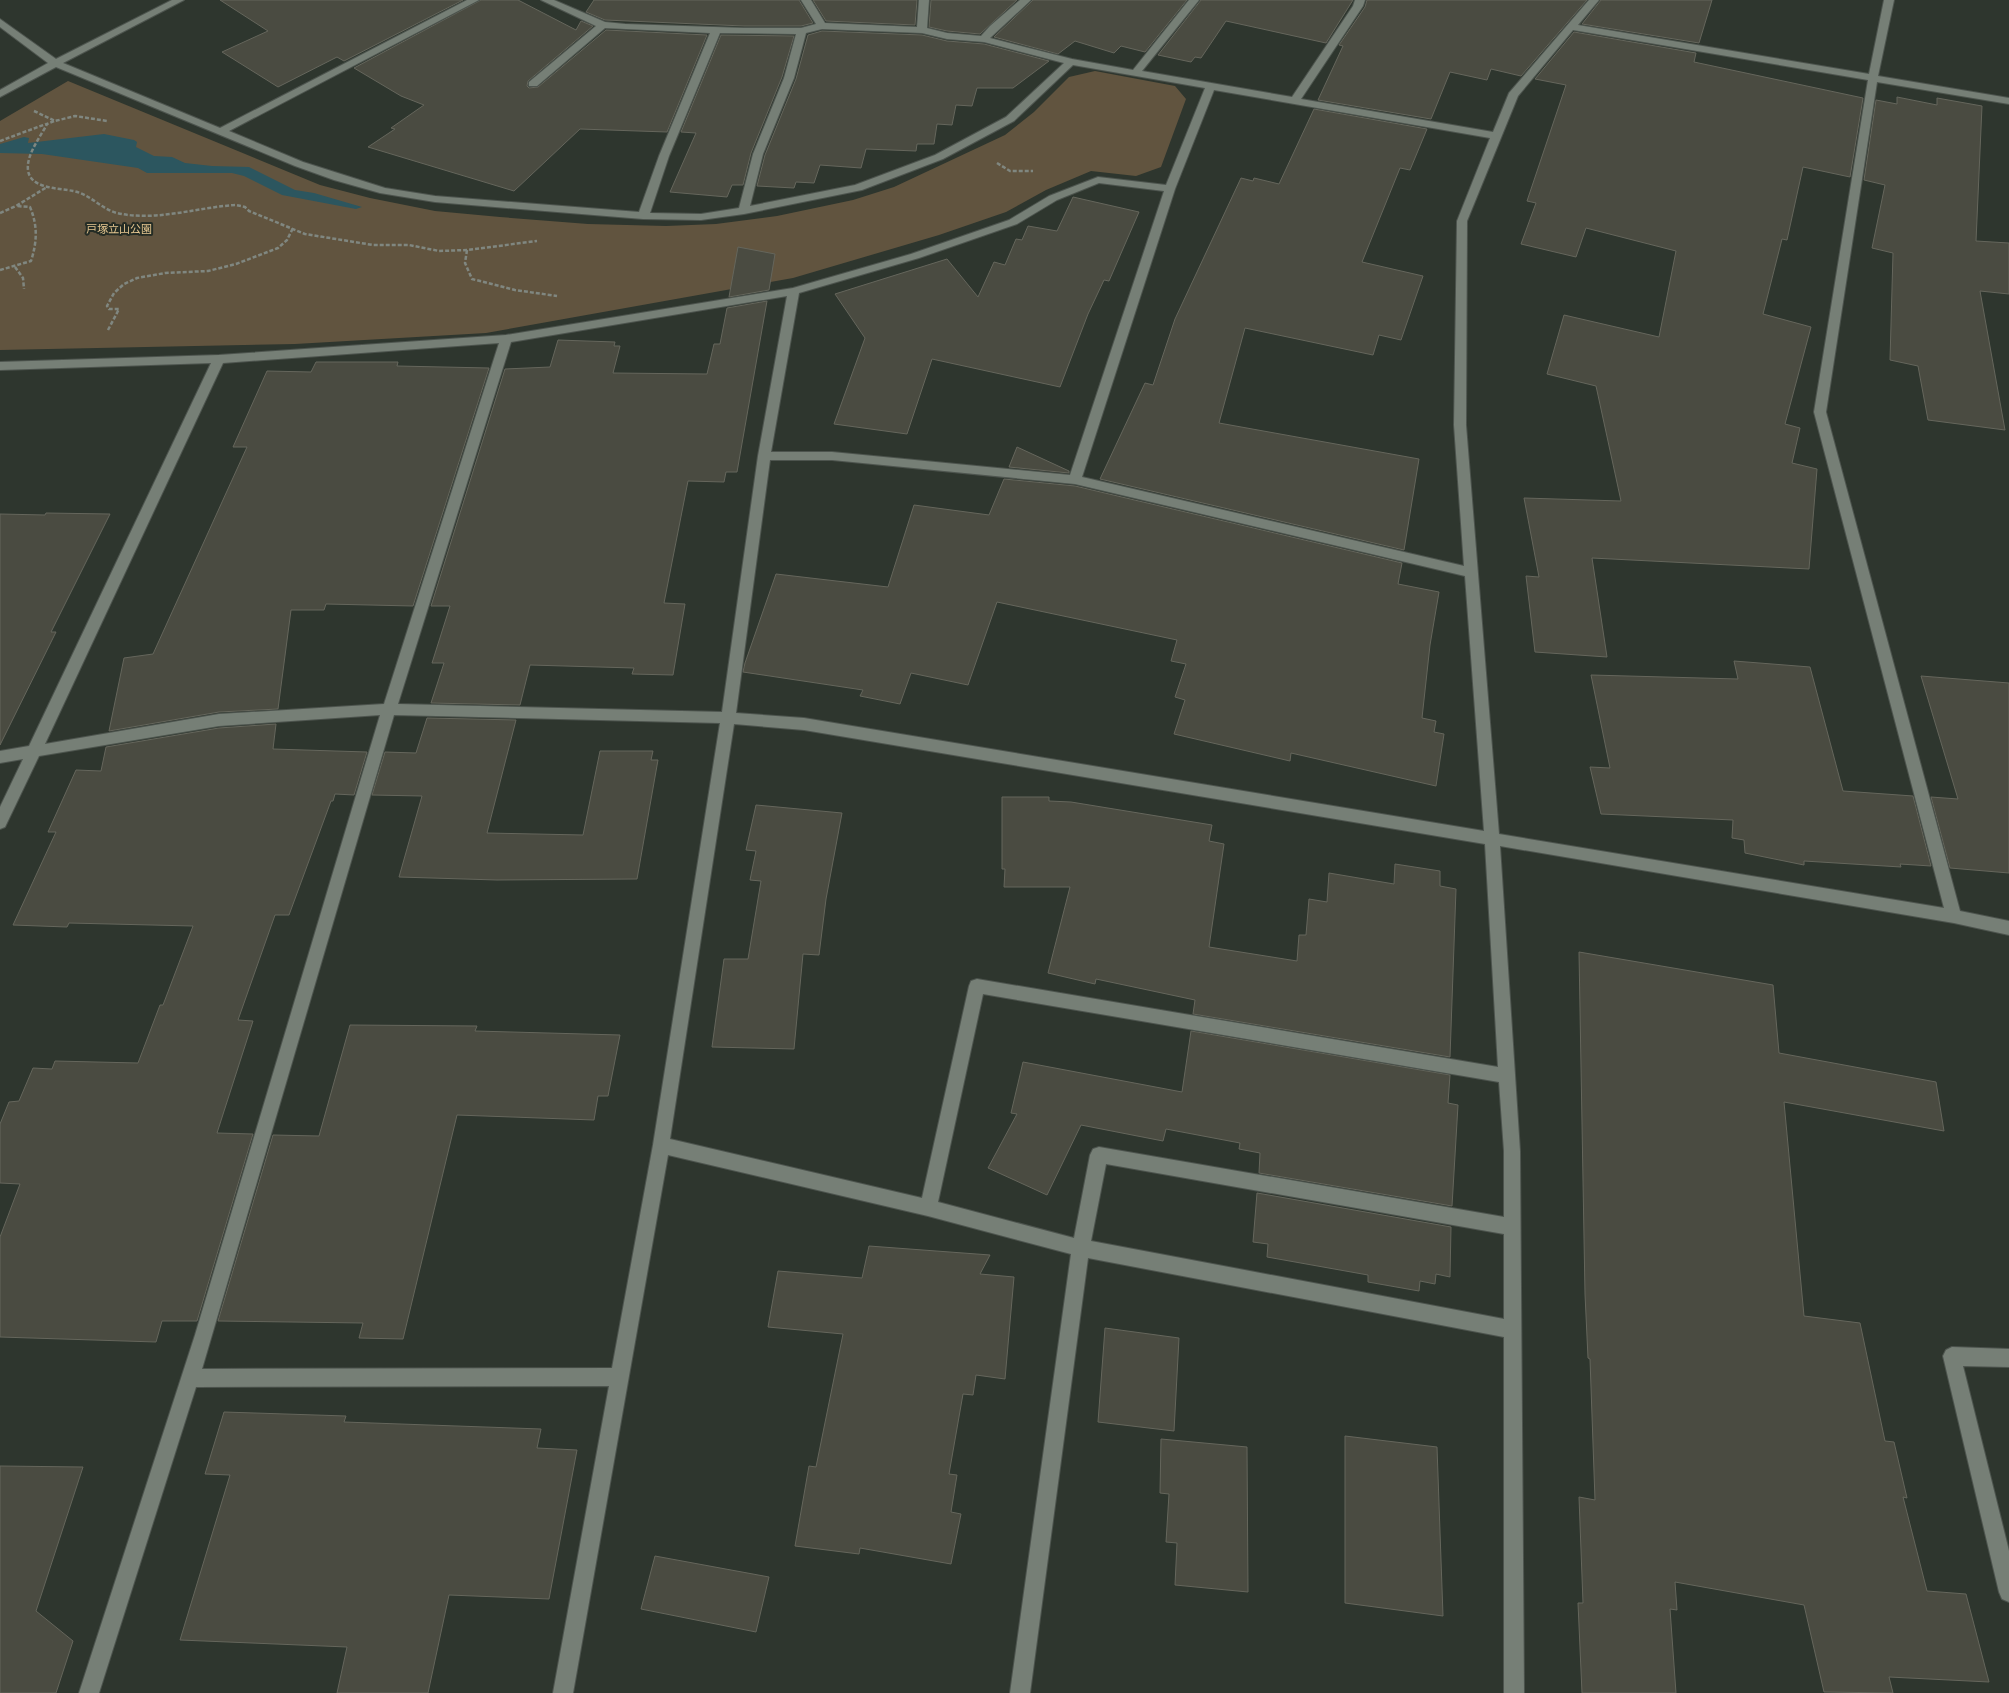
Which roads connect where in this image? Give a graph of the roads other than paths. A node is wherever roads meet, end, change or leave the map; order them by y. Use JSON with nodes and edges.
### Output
{"nodes":[{"id":1,"x":179,"y":0,"type":"edge"},
{"id":2,"x":474,"y":0,"type":"edge"},
{"id":3,"x":546,"y":0,"type":"edge"},
{"id":4,"x":806,"y":0,"type":"edge"},
{"id":5,"x":924,"y":0,"type":"edge"},
{"id":6,"x":1026,"y":0,"type":"edge"},
{"id":7,"x":1194,"y":0,"type":"edge"},
{"id":8,"x":1360,"y":0,"type":"edge"},
{"id":9,"x":1594,"y":0,"type":"edge"},
{"id":10,"x":1889,"y":0,"type":"edge"},
{"id":11,"x":0,"y":22,"type":"edge"},
{"id":12,"x":603,"y":25,"type":"junction"},
{"id":13,"x":822,"y":26,"type":"junction"},
{"id":14,"x":1571,"y":27,"type":"junction"},
{"id":15,"x":716,"y":30,"type":"junction"},
{"id":16,"x":922,"y":30,"type":"junction"},
{"id":17,"x":801,"y":31,"type":"junction"},
{"id":18,"x":984,"y":39,"type":"junction"},
{"id":19,"x":1071,"y":62,"type":"junction"},
{"id":20,"x":54,"y":63,"type":"junction"},
{"id":21,"x":1136,"y":73,"type":"junction"},
{"id":22,"x":1873,"y":77,"type":"junction"},
{"id":23,"x":534,"y":84,"type":"dead end"},
{"id":24,"x":1211,"y":86,"type":"junction"},
{"id":25,"x":0,"y":94,"type":"edge"},
{"id":26,"x":1295,"y":100,"type":"junction"},
{"id":27,"x":2009,"y":101,"type":"edge"},
{"id":28,"x":222,"y":131,"type":"junction"},
{"id":29,"x":1497,"y":136,"type":"junction"},
{"id":30,"x":1170,"y":190,"type":"junction"},
{"id":31,"x":744,"y":211,"type":"junction"},
{"id":32,"x":643,"y":216,"type":"junction"},
{"id":33,"x":794,"y":291,"type":"junction"},
{"id":34,"x":506,"y":339,"type":"junction"},
{"id":35,"x":220,"y":359,"type":"junction"},
{"id":36,"x":0,"y":366,"type":"edge"},
{"id":37,"x":764,"y":456,"type":"junction"},
{"id":38,"x":1075,"y":480,"type":"junction"},
{"id":39,"x":1470,"y":572,"type":"junction"},
{"id":40,"x":389,"y":709,"type":"junction"},
{"id":41,"x":728,"y":718,"type":"junction"},
{"id":42,"x":33,"y":751,"type":"junction"},
{"id":43,"x":0,"y":757,"type":"edge"},
{"id":44,"x":0,"y":823,"type":"edge"},
{"id":45,"x":1492,"y":840,"type":"junction"},
{"id":46,"x":1954,"y":916,"type":"junction"},
{"id":47,"x":2009,"y":928,"type":"edge"},
{"id":48,"x":1507,"y":1076,"type":"junction"},
{"id":49,"x":661,"y":1145,"type":"junction"},
{"id":50,"x":928,"y":1208,"type":"junction"},
{"id":51,"x":1512,"y":1227,"type":"junction"},
{"id":52,"x":1081,"y":1248,"type":"junction"},
{"id":53,"x":1513,"y":1330,"type":"junction"},
{"id":54,"x":2009,"y":1358,"type":"edge"},
{"id":55,"x":621,"y":1377,"type":"junction"},
{"id":56,"x":189,"y":1378,"type":"junction"},
{"id":57,"x":2009,"y":1592,"type":"edge"},
{"id":58,"x":89,"y":1693,"type":"edge"},
{"id":59,"x":563,"y":1693,"type":"edge"},
{"id":60,"x":1020,"y":1693,"type":"edge"},
{"id":61,"x":1514,"y":1693,"type":"edge"}],
"edges":[{"from":1,"to":20,"type":"street"},
{"from":2,"to":28,"type":"street"},
{"from":3,"to":12,"type":"street"},
{"from":4,"to":13,"type":"street"},
{"from":5,"to":16,"type":"street"},
{"from":6,"to":18,"type":"street"},
{"from":7,"to":21,"type":"street"},
{"from":8,"to":26,"type":"street"},
{"from":9,"to":14,"type":"street"},
{"from":10,"to":22,"type":"street"},
{"from":11,"to":20,"type":"street"},
{"from":12,"to":15,"type":"street"},
{"from":12,"to":23,"type":"street"},
{"from":13,"to":16,"type":"street"},
{"from":13,"to":17,"type":"street"},
{"from":14,"to":22,"type":"street"},
{"from":14,"to":29,"type":"street"},
{"from":15,"to":17,"type":"street"},
{"from":15,"to":32,"type":"street"},
{"from":16,"to":18,"type":"street"},
{"from":17,"to":31,"type":"street"},
{"from":18,"to":19,"type":"street"},
{"from":19,"to":21,"type":"street"},
{"from":19,"to":31,"type":"street"},
{"from":20,"to":25,"type":"street"},
{"from":20,"to":28,"type":"street"},
{"from":21,"to":24,"type":"street"},
{"from":22,"to":27,"type":"street"},
{"from":22,"to":46,"type":"street"},
{"from":24,"to":26,"type":"street"},
{"from":24,"to":30,"type":"street"},
{"from":26,"to":29,"type":"street"},
{"from":28,"to":32,"type":"street"},
{"from":29,"to":39,"type":"street"},
{"from":30,"to":33,"type":"street"},
{"from":30,"to":38,"type":"street"},
{"from":31,"to":32,"type":"street"},
{"from":33,"to":34,"type":"street"},
{"from":33,"to":37,"type":"street"},
{"from":34,"to":35,"type":"street"},
{"from":34,"to":40,"type":"street"},
{"from":35,"to":36,"type":"street"},
{"from":35,"to":42,"type":"street"},
{"from":37,"to":38,"type":"street"},
{"from":37,"to":41,"type":"street"},
{"from":38,"to":39,"type":"street"},
{"from":39,"to":45,"type":"street"},
{"from":40,"to":41,"type":"street"},
{"from":40,"to":42,"type":"street"},
{"from":40,"to":56,"type":"street"},
{"from":41,"to":45,"type":"street"},
{"from":41,"to":49,"type":"street"},
{"from":42,"to":43,"type":"street"},
{"from":42,"to":44,"type":"street"},
{"from":45,"to":46,"type":"street"},
{"from":45,"to":48,"type":"street"},
{"from":46,"to":47,"type":"street"},
{"from":48,"to":50,"type":"street"},
{"from":48,"to":51,"type":"street"},
{"from":49,"to":50,"type":"street"},
{"from":49,"to":55,"type":"street"},
{"from":50,"to":52,"type":"street"},
{"from":51,"to":52,"type":"street"},
{"from":51,"to":53,"type":"street"},
{"from":52,"to":53,"type":"street"},
{"from":52,"to":60,"type":"street"},
{"from":53,"to":61,"type":"street"},
{"from":54,"to":57,"type":"street"},
{"from":55,"to":56,"type":"street"},
{"from":55,"to":59,"type":"street"},
{"from":56,"to":58,"type":"street"}]}
